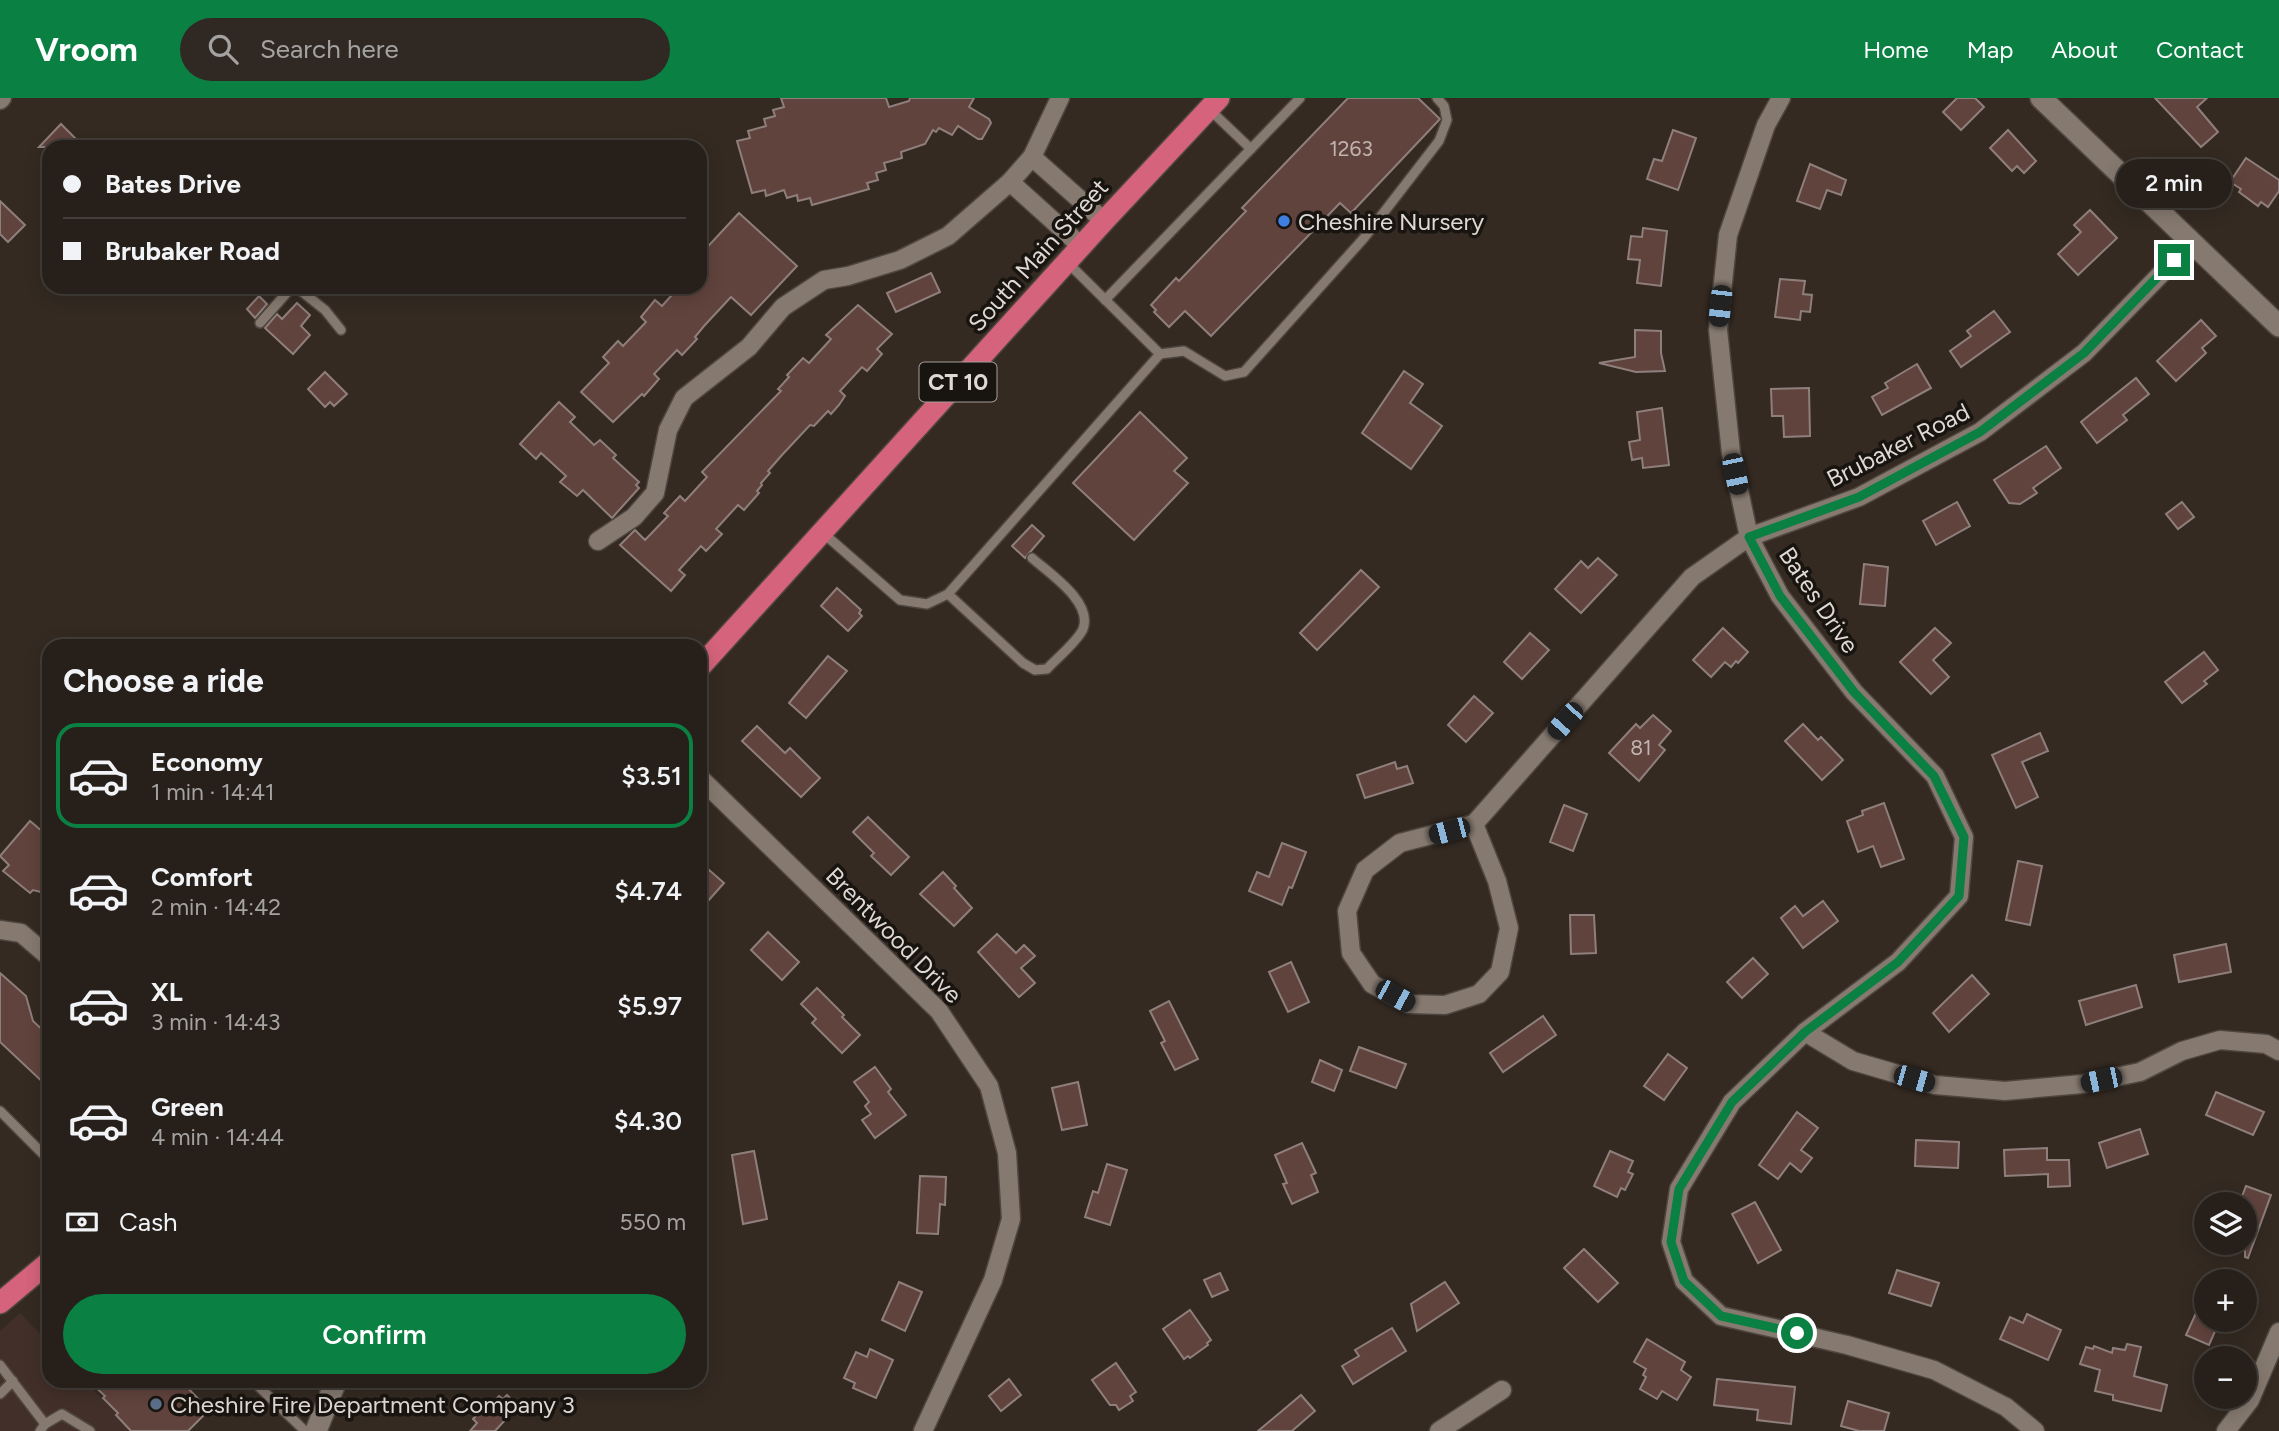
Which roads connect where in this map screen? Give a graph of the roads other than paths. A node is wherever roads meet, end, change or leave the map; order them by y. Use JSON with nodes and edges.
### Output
{"nodes":[{"id":1,"x":1060,"y":98,"type":"edge"},
{"id":2,"x":1300,"y":98,"type":"edge"},
{"id":3,"x":1437,"y":98,"type":"edge"},
{"id":4,"x":1782,"y":98,"type":"edge"},
{"id":5,"x":2041,"y":98,"type":"edge"},
{"id":6,"x":1214,"y":104,"type":"edge"},
{"id":7,"x":1251,"y":149,"type":"junction"},
{"id":8,"x":1032,"y":157,"type":"junction"},
{"id":9,"x":1010,"y":182,"type":"junction"},
{"id":10,"x":1104,"y":221,"type":"junction"},
{"id":11,"x":2192,"y":242,"type":"junction"},
{"id":12,"x":1074,"y":254,"type":"junction"},
{"id":13,"x":287,"y":294,"type":"edge"},
{"id":14,"x":303,"y":294,"type":"edge"},
{"id":15,"x":1105,"y":300,"type":"junction"},
{"id":16,"x":260,"y":323,"type":"dead end"},
{"id":17,"x":2279,"y":326,"type":"edge"},
{"id":18,"x":341,"y":330,"type":"dead end"},
{"id":19,"x":1160,"y":354,"type":"junction"},
{"id":20,"x":822,"y":532,"type":"junction"},
{"id":21,"x":1749,"y":537,"type":"junction"},
{"id":22,"x":598,"y":541,"type":"dead end"},
{"id":23,"x":1032,"y":558,"type":"dead end"},
{"id":24,"x":948,"y":594,"type":"junction"},
{"id":25,"x":707,"y":659,"type":"edge"},
{"id":26,"x":707,"y":785,"type":"edge"},
{"id":27,"x":1474,"y":824,"type":"junction"},
{"id":28,"x":0,"y":930,"type":"edge"},
{"id":29,"x":42,"y":951,"type":"edge"},
{"id":30,"x":1805,"y":1032,"type":"junction"},
{"id":31,"x":2279,"y":1051,"type":"edge"},
{"id":32,"x":0,"y":1111,"type":"edge"},
{"id":33,"x":42,"y":1153,"type":"edge"},
{"id":34,"x":42,"y":1268,"type":"edge"},
{"id":35,"x":0,"y":1303,"type":"edge"},
{"id":36,"x":2279,"y":1332,"type":"edge"},
{"id":37,"x":0,"y":1365,"type":"edge"},
{"id":38,"x":13,"y":1381,"type":"junction"},
{"id":39,"x":260,"y":1388,"type":"edge"},
{"id":40,"x":333,"y":1388,"type":"edge"},
{"id":41,"x":1502,"y":1390,"type":"dead end"},
{"id":42,"x":0,"y":1394,"type":"edge"},
{"id":43,"x":43,"y":1427,"type":"edge"},
{"id":44,"x":90,"y":1431,"type":"edge"},
{"id":45,"x":305,"y":1431,"type":"edge"},
{"id":46,"x":316,"y":1431,"type":"edge"},
{"id":47,"x":923,"y":1431,"type":"edge"},
{"id":48,"x":1439,"y":1431,"type":"edge"},
{"id":49,"x":2035,"y":1431,"type":"edge"},
{"id":50,"x":2226,"y":1431,"type":"edge"}],
"edges":[{"from":1,"to":8,"type":"street"},
{"from":2,"to":7,"type":"lane"},
{"from":3,"to":19,"type":"lane"},
{"from":4,"to":21,"type":"street","name":"Bates Drive"},
{"from":5,"to":11,"type":"street"},
{"from":6,"to":7,"type":"lane"},
{"from":6,"to":10,"type":"highway","name":"South Main Street","number":"CT 10"},
{"from":7,"to":15,"type":"lane"},
{"from":8,"to":9,"type":"street"},
{"from":8,"to":10,"type":"street"},
{"from":9,"to":12,"type":"street"},
{"from":9,"to":22,"type":"street"},
{"from":10,"to":12,"type":"highway","name":"South Main Street","number":"CT 10"},
{"from":11,"to":17,"type":"street"},
{"from":11,"to":21,"type":"street","name":"Brubaker Road"},
{"from":12,"to":15,"type":"lane"},
{"from":12,"to":20,"type":"highway","name":"South Main Street","number":"CT 10"},
{"from":13,"to":16,"type":"lane"},
{"from":14,"to":18,"type":"lane"},
{"from":15,"to":19,"type":"lane"},
{"from":19,"to":24,"type":"lane"},
{"from":20,"to":24,"type":"lane"},
{"from":20,"to":25,"type":"highway","name":"South Main Street","number":"CT 10"},
{"from":21,"to":27,"type":"street","name":"Brubaker Road"},
{"from":21,"to":30,"type":"street","name":"Bates Drive"},
{"from":23,"to":24,"type":"lane"},
{"from":26,"to":47,"type":"street","name":"Brentwood Drive"},
{"from":27,"to":27,"type":"street"},
{"from":28,"to":29,"type":"street"},
{"from":30,"to":31,"type":"street"},
{"from":30,"to":49,"type":"street","name":"Bates Drive"},
{"from":32,"to":33,"type":"lane"},
{"from":34,"to":35,"type":"highway"},
{"from":36,"to":50,"type":"street"},
{"from":37,"to":38,"type":"lane"},
{"from":38,"to":42,"type":"lane"},
{"from":38,"to":43,"type":"lane"},
{"from":39,"to":45,"type":"lane"},
{"from":40,"to":46,"type":"street"},
{"from":41,"to":48,"type":"street"},
{"from":43,"to":44,"type":"lane"}]}
